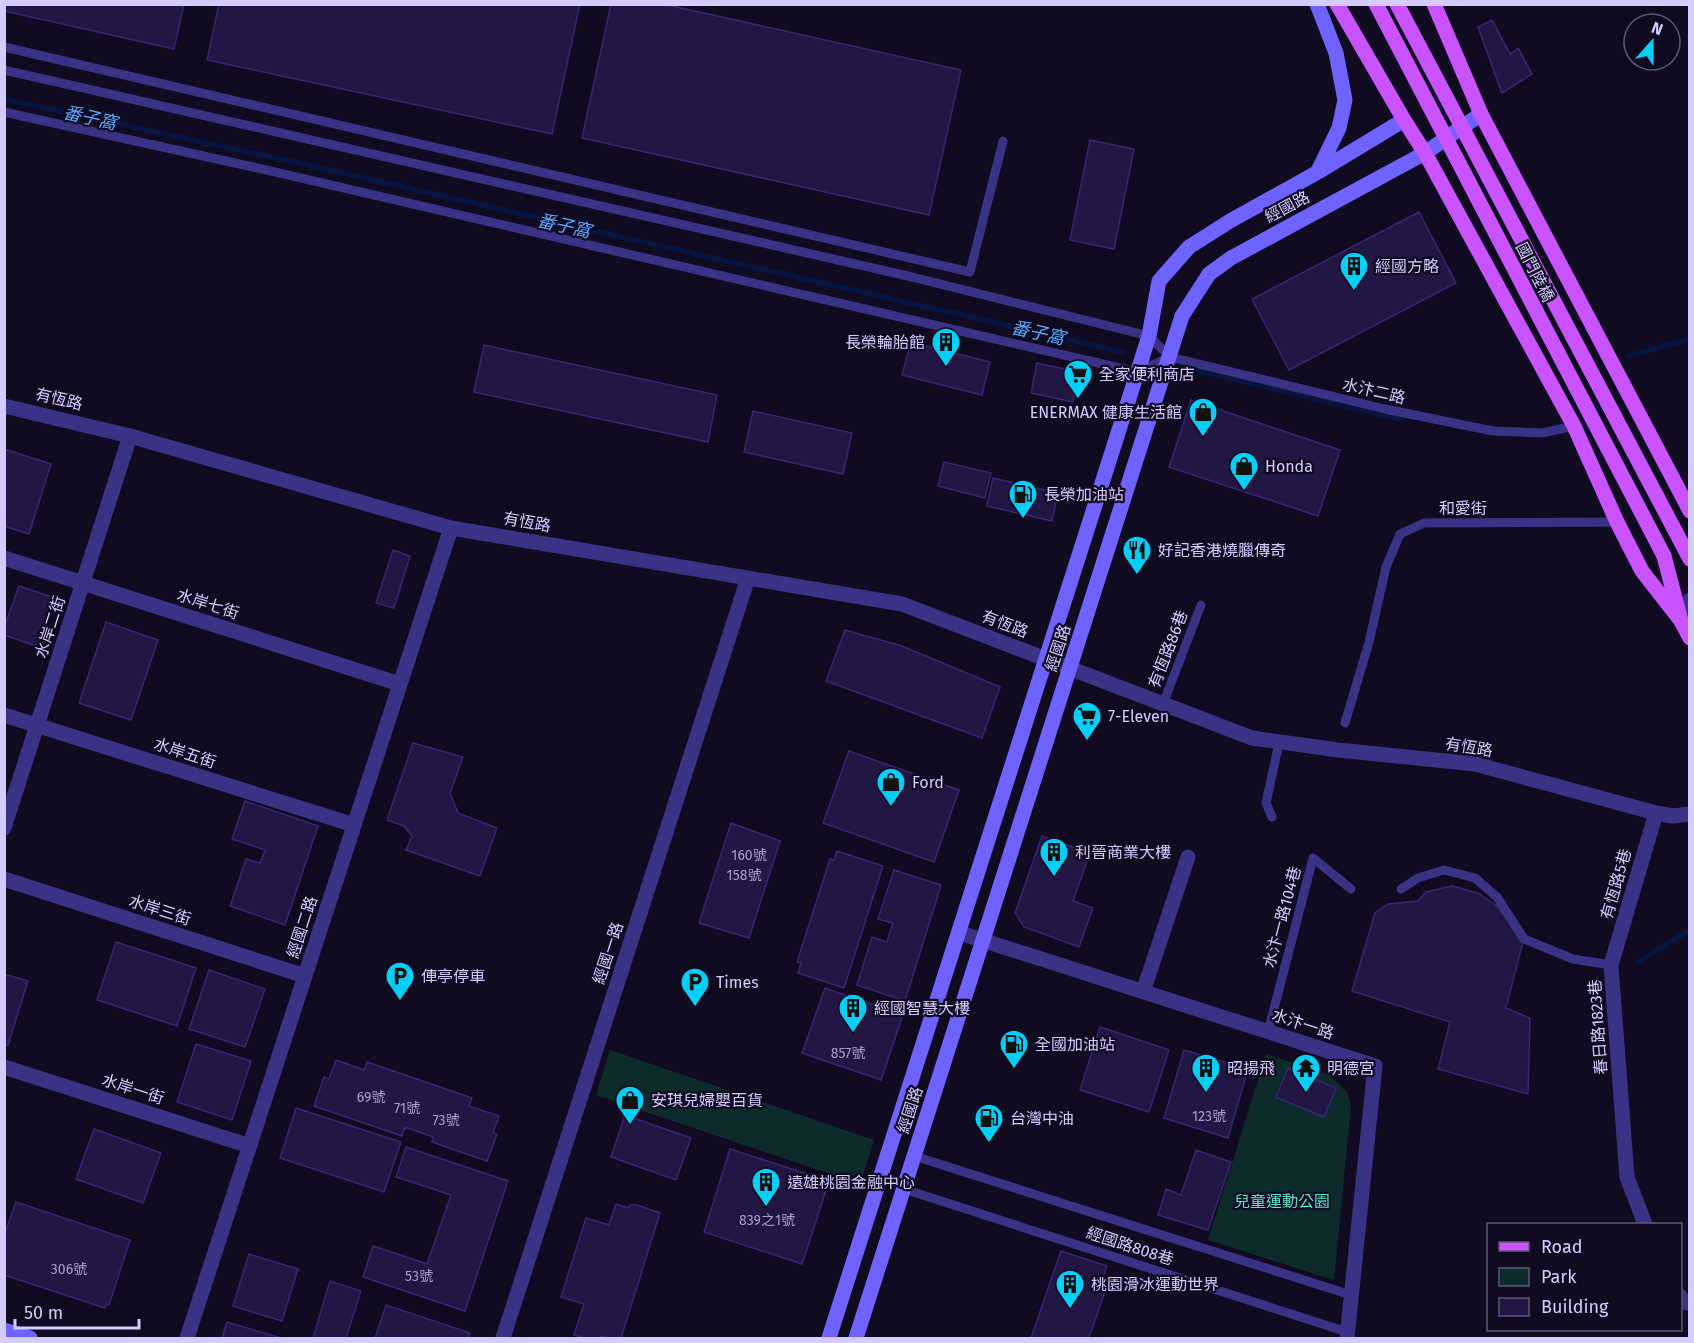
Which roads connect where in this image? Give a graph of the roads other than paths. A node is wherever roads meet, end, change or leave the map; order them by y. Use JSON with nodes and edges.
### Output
{"nodes":[{"id":1,"x":1317,"y":4,"type":"edge"},
{"id":2,"x":1337,"y":4,"type":"edge"},
{"id":3,"x":1376,"y":4,"type":"edge"},
{"id":4,"x":1397,"y":4,"type":"edge"},
{"id":5,"x":1434,"y":4,"type":"edge"},
{"id":6,"x":4,"y":47,"type":"edge"},
{"id":7,"x":4,"y":70,"type":"edge"},
{"id":8,"x":4,"y":112,"type":"edge"},
{"id":9,"x":1481,"y":114,"type":"junction"},
{"id":10,"x":1404,"y":120,"type":"junction"},
{"id":11,"x":1003,"y":141,"type":"dead end"},
{"id":12,"x":1425,"y":153,"type":"junction"},
{"id":13,"x":1318,"y":172,"type":"junction"},
{"id":14,"x":1149,"y":336,"type":"junction"},
{"id":15,"x":1170,"y":357,"type":"junction"},
{"id":16,"x":1137,"y":372,"type":"junction"},
{"id":17,"x":4,"y":406,"type":"edge"},
{"id":18,"x":1574,"y":426,"type":"junction"},
{"id":19,"x":130,"y":436,"type":"junction"},
{"id":20,"x":1689,"y":512,"type":"edge"},
{"id":21,"x":1617,"y":522,"type":"junction"},
{"id":22,"x":451,"y":528,"type":"junction"},
{"id":23,"x":4,"y":558,"type":"edge"},
{"id":24,"x":1689,"y":559,"type":"edge"},
{"id":25,"x":748,"y":578,"type":"junction"},
{"id":26,"x":83,"y":583,"type":"junction"},
{"id":27,"x":1689,"y":600,"type":"edge"},
{"id":28,"x":1201,"y":605,"type":"dead end"},
{"id":29,"x":1682,"y":621,"type":"junction"},
{"id":30,"x":1689,"y":638,"type":"edge"},
{"id":31,"x":1046,"y":659,"type":"junction"},
{"id":32,"x":1070,"y":669,"type":"junction"},
{"id":33,"x":400,"y":684,"type":"junction"},
{"id":34,"x":1163,"y":704,"type":"junction"},
{"id":35,"x":4,"y":715,"type":"edge"},
{"id":36,"x":1345,"y":723,"type":"dead end"},
{"id":37,"x":38,"y":725,"type":"junction"},
{"id":38,"x":1279,"y":743,"type":"junction"},
{"id":39,"x":1656,"y":813,"type":"junction"},
{"id":40,"x":1689,"y":814,"type":"edge"},
{"id":41,"x":1272,"y":817,"type":"dead end"},
{"id":42,"x":354,"y":825,"type":"junction"},
{"id":43,"x":4,"y":828,"type":"edge"},
{"id":44,"x":1188,"y":857,"type":"dead end"},
{"id":45,"x":4,"y":879,"type":"edge"},
{"id":46,"x":1352,"y":889,"type":"dead end"},
{"id":47,"x":1401,"y":889,"type":"dead end"},
{"id":48,"x":960,"y":933,"type":"junction"},
{"id":49,"x":984,"y":940,"type":"junction"},
{"id":50,"x":1611,"y":965,"type":"junction"},
{"id":51,"x":305,"y":976,"type":"junction"},
{"id":52,"x":1143,"y":992,"type":"junction"},
{"id":53,"x":1268,"y":1032,"type":"junction"},
{"id":54,"x":4,"y":1067,"type":"edge"},
{"id":55,"x":250,"y":1146,"type":"junction"},
{"id":56,"x":914,"y":1156,"type":"junction"},
{"id":57,"x":904,"y":1189,"type":"junction"},
{"id":58,"x":1645,"y":1223,"type":"edge"},
{"id":59,"x":1351,"y":1295,"type":"junction"},
{"id":60,"x":4,"y":1330,"type":"edge"},
{"id":61,"x":1347,"y":1335,"type":"edge"},
{"id":62,"x":30,"y":1338,"type":"edge"},
{"id":63,"x":187,"y":1338,"type":"edge"},
{"id":64,"x":503,"y":1338,"type":"edge"},
{"id":65,"x":829,"y":1338,"type":"edge"},
{"id":66,"x":856,"y":1338,"type":"edge"}],
"edges":[{"from":1,"to":13,"type":"street"},
{"from":2,"to":10,"type":"main road"},
{"from":3,"to":29,"type":"main road","name":"國門陸橋","bridge":true},
{"from":4,"to":24,"type":"main road","name":"國門陸橋","bridge":true},
{"from":5,"to":9,"type":"main road"},
{"from":6,"to":11,"type":"lane"},
{"from":7,"to":14,"type":"lane"},
{"from":8,"to":16,"type":"lane"},
{"from":9,"to":12,"type":"street","name":"經國路"},
{"from":9,"to":20,"type":"main road"},
{"from":10,"to":12,"type":"main road"},
{"from":10,"to":13,"type":"street","name":"經國路"},
{"from":12,"to":15,"type":"street","name":"經國路"},
{"from":12,"to":18,"type":"main road"},
{"from":13,"to":14,"type":"street","name":"經國路"},
{"from":14,"to":15,"type":"lane"},
{"from":14,"to":16,"type":"street","name":"經國路"},
{"from":15,"to":16,"type":"lane"},
{"from":15,"to":18,"type":"lane","name":"水汴二路"},
{"from":15,"to":32,"type":"street","name":"經國路"},
{"from":16,"to":31,"type":"street","name":"經國路"},
{"from":17,"to":19,"type":"street","name":"有恆路"},
{"from":18,"to":21,"type":"main road"},
{"from":19,"to":22,"type":"street","name":"有恆路"},
{"from":19,"to":26,"type":"street","name":"水岸二街"},
{"from":21,"to":29,"type":"main road"},
{"from":21,"to":36,"type":"lane","name":"和愛街"},
{"from":22,"to":25,"type":"street","name":"有恆路"},
{"from":22,"to":33,"type":"street","name":"經國二路"},
{"from":23,"to":26,"type":"street","name":"水岸七街"},
{"from":25,"to":31,"type":"street","name":"有恆路"},
{"from":25,"to":64,"type":"street","name":"經國一路"},
{"from":26,"to":33,"type":"street","name":"水岸七街"},
{"from":26,"to":37,"type":"street","name":"水岸二街"},
{"from":27,"to":29,"type":"street"},
{"from":28,"to":34,"type":"lane","name":"有恆路86巷"},
{"from":29,"to":30,"type":"main road"},
{"from":31,"to":32,"type":"street","name":"有恆路"},
{"from":31,"to":48,"type":"street","name":"經國路"},
{"from":32,"to":34,"type":"street","name":"有恆路"},
{"from":32,"to":49,"type":"street","name":"經國路"},
{"from":33,"to":42,"type":"street","name":"經國二路"},
{"from":34,"to":38,"type":"street","name":"有恆路"},
{"from":35,"to":37,"type":"street","name":"水岸五街"},
{"from":37,"to":42,"type":"street","name":"水岸五街"},
{"from":37,"to":43,"type":"street","name":"水岸二街"},
{"from":38,"to":39,"type":"street","name":"有恆路"},
{"from":38,"to":41,"type":"lane"},
{"from":39,"to":40,"type":"street","name":"有恆路"},
{"from":39,"to":50,"type":"street","name":"有恆路5巷"},
{"from":42,"to":51,"type":"street","name":"經國二路"},
{"from":44,"to":52,"type":"street"},
{"from":45,"to":51,"type":"street","name":"水岸三街"},
{"from":46,"to":53,"type":"lane","name":"水汴一路104巷"},
{"from":47,"to":50,"type":"lane","name":"春日路1823巷"},
{"from":48,"to":49,"type":"street","name":"水汴一路"},
{"from":48,"to":65,"type":"street","name":"經國路"},
{"from":49,"to":52,"type":"street","name":"水汴一路"},
{"from":49,"to":56,"type":"street","name":"經國路"},
{"from":50,"to":58,"type":"street","name":"春日路1823巷"},
{"from":51,"to":55,"type":"street","name":"經國二路"},
{"from":52,"to":53,"type":"street","name":"水汴一路"},
{"from":53,"to":59,"type":"street","name":"水汴一路"},
{"from":54,"to":55,"type":"street","name":"水岸一街"},
{"from":55,"to":63,"type":"street","name":"經國二路"},
{"from":56,"to":57,"type":"street","name":"經國路"},
{"from":56,"to":59,"type":"lane","name":"經國路808巷"},
{"from":57,"to":61,"type":"lane","name":"經國路808巷"},
{"from":57,"to":66,"type":"street","name":"經國路"},
{"from":59,"to":61,"type":"street","name":"水汴一路"},
{"from":60,"to":62,"type":"street"}]}
